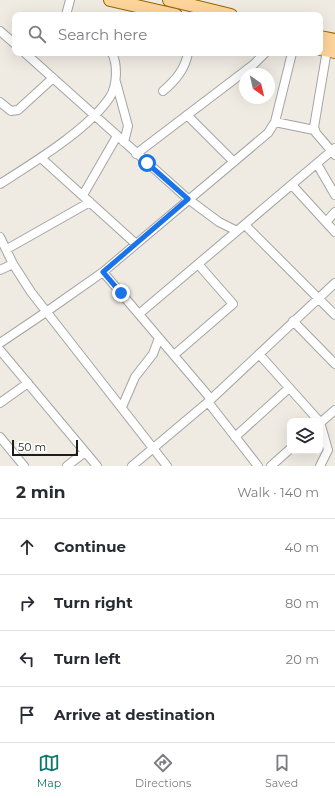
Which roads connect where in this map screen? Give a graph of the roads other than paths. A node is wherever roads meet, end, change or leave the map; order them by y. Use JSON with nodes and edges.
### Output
{"nodes":[{"id":1,"x":70,"y":0,"type":"edge"},
{"id":2,"x":110,"y":0,"type":"edge"},
{"id":3,"x":169,"y":0,"type":"edge"},
{"id":4,"x":193,"y":3,"type":"edge"},
{"id":5,"x":68,"y":12,"type":"edge"},
{"id":6,"x":163,"y":12,"type":"edge"},
{"id":7,"x":221,"y":12,"type":"edge"},
{"id":8,"x":0,"y":31,"type":"edge"},
{"id":9,"x":12,"y":41,"type":"edge"},
{"id":10,"x":329,"y":43,"type":"edge"},
{"id":11,"x":28,"y":56,"type":"edge"},
{"id":12,"x":37,"y":56,"type":"edge"},
{"id":13,"x":113,"y":56,"type":"edge"},
{"id":14,"x":187,"y":56,"type":"edge"},
{"id":15,"x":262,"y":56,"type":"edge"},
{"id":16,"x":291,"y":56,"type":"edge"},
{"id":17,"x":34,"y":61,"type":"junction"},
{"id":18,"x":53,"y":78,"type":"junction"},
{"id":19,"x":116,"y":81,"type":"junction"},
{"id":20,"x":163,"y":91,"type":"dead end"},
{"id":21,"x":0,"y":102,"type":"edge"},
{"id":22,"x":95,"y":115,"type":"junction"},
{"id":23,"x":187,"y":115,"type":"junction"},
{"id":24,"x":274,"y":122,"type":"junction"},
{"id":25,"x":314,"y":130,"type":"junction"},
{"id":26,"x":121,"y":139,"type":"junction"},
{"id":27,"x":334,"y":151,"type":"edge"},
{"id":28,"x":136,"y":154,"type":"junction"},
{"id":29,"x":41,"y":158,"type":"junction"},
{"id":30,"x":234,"y":162,"type":"junction"},
{"id":31,"x":317,"y":164,"type":"junction"},
{"id":32,"x":0,"y":184,"type":"edge"},
{"id":33,"x":292,"y":185,"type":"junction"},
{"id":34,"x":83,"y":195,"type":"junction"},
{"id":35,"x":335,"y":196,"type":"edge"},
{"id":36,"x":188,"y":199,"type":"junction"},
{"id":37,"x":90,"y":202,"type":"junction"},
{"id":38,"x":335,"y":212,"type":"edge"},
{"id":39,"x":326,"y":222,"type":"junction"},
{"id":40,"x":245,"y":224,"type":"junction"},
{"id":41,"x":237,"y":231,"type":"junction"},
{"id":42,"x":335,"y":232,"type":"edge"},
{"id":43,"x":0,"y":238,"type":"edge"},
{"id":44,"x":136,"y":244,"type":"junction"},
{"id":45,"x":7,"y":249,"type":"junction"},
{"id":46,"x":13,"y":264,"type":"junction"},
{"id":47,"x":198,"y":264,"type":"junction"},
{"id":48,"x":0,"y":270,"type":"edge"},
{"id":49,"x":103,"y":272,"type":"junction"},
{"id":50,"x":335,"y":283,"type":"edge"},
{"id":51,"x":318,"y":298,"type":"junction"},
{"id":52,"x":46,"y":312,"type":"junction"},
{"id":53,"x":139,"y":314,"type":"junction"},
{"id":54,"x":335,"y":315,"type":"edge"},
{"id":55,"x":293,"y":321,"type":"junction"},
{"id":56,"x":159,"y":338,"type":"junction"},
{"id":57,"x":0,"y":343,"type":"edge"},
{"id":58,"x":0,"y":350,"type":"edge"},
{"id":59,"x":259,"y":354,"type":"junction"},
{"id":60,"x":174,"y":355,"type":"junction"},
{"id":61,"x":335,"y":364,"type":"edge"},
{"id":62,"x":28,"y":383,"type":"junction"},
{"id":63,"x":289,"y":388,"type":"junction"},
{"id":64,"x":209,"y":400,"type":"junction"},
{"id":65,"x":0,"y":403,"type":"edge"},
{"id":66,"x":122,"y":407,"type":"junction"},
{"id":67,"x":335,"y":410,"type":"edge"},
{"id":68,"x":316,"y":418,"type":"edge"},
{"id":69,"x":323,"y":420,"type":"edge"},
{"id":70,"x":323,"y":432,"type":"edge"},
{"id":71,"x":0,"y":437,"type":"edge"},
{"id":72,"x":235,"y":437,"type":"junction"},
{"id":73,"x":153,"y":447,"type":"junction"},
{"id":74,"x":85,"y":452,"type":"junction"},
{"id":75,"x":287,"y":452,"type":"edge"},
{"id":76,"x":24,"y":466,"type":"edge"},
{"id":77,"x":68,"y":466,"type":"edge"},
{"id":78,"x":97,"y":466,"type":"edge"},
{"id":79,"x":132,"y":466,"type":"edge"},
{"id":80,"x":168,"y":466,"type":"edge"},
{"id":81,"x":258,"y":466,"type":"edge"},
{"id":82,"x":271,"y":466,"type":"edge"},
{"id":83,"x":320,"y":466,"type":"edge"}],
"edges":[{"from":1,"to":5,"type":"street"},
{"from":2,"to":6,"type":"main road"},
{"from":3,"to":4,"type":"main road"},
{"from":4,"to":7,"type":"main road"},
{"from":8,"to":9,"type":"street"},
{"from":10,"to":25,"type":"street"},
{"from":11,"to":17,"type":"street"},
{"from":12,"to":17,"type":"street"},
{"from":13,"to":19,"type":"street"},
{"from":14,"to":20,"type":"street"},
{"from":15,"to":23,"type":"street"},
{"from":16,"to":24,"type":"street"},
{"from":17,"to":18,"type":"street"},
{"from":18,"to":21,"type":"street"},
{"from":18,"to":22,"type":"street"},
{"from":19,"to":22,"type":"street"},
{"from":19,"to":26,"type":"street"},
{"from":22,"to":26,"type":"street"},
{"from":22,"to":29,"type":"street"},
{"from":23,"to":28,"type":"street"},
{"from":23,"to":30,"type":"street"},
{"from":24,"to":25,"type":"street"},
{"from":24,"to":30,"type":"street"},
{"from":25,"to":27,"type":"street"},
{"from":26,"to":28,"type":"street"},
{"from":26,"to":34,"type":"street"},
{"from":27,"to":31,"type":"street"},
{"from":28,"to":36,"type":"street"},
{"from":29,"to":32,"type":"street"},
{"from":29,"to":34,"type":"street"},
{"from":30,"to":36,"type":"street"},
{"from":31,"to":33,"type":"street"},
{"from":31,"to":35,"type":"street"},
{"from":33,"to":39,"type":"street"},
{"from":33,"to":40,"type":"street"},
{"from":34,"to":37,"type":"street"},
{"from":36,"to":41,"type":"street"},
{"from":36,"to":44,"type":"street"},
{"from":37,"to":44,"type":"street"},
{"from":37,"to":45,"type":"street"},
{"from":38,"to":39,"type":"street"},
{"from":39,"to":42,"type":"street"},
{"from":40,"to":41,"type":"street"},
{"from":40,"to":51,"type":"street"},
{"from":41,"to":47,"type":"street"},
{"from":43,"to":45,"type":"street"},
{"from":44,"to":49,"type":"street"},
{"from":45,"to":46,"type":"street"},
{"from":46,"to":48,"type":"street"},
{"from":46,"to":52,"type":"street"},
{"from":47,"to":53,"type":"street"},
{"from":47,"to":60,"type":"street"},
{"from":49,"to":52,"type":"street"},
{"from":49,"to":53,"type":"street"},
{"from":50,"to":51,"type":"street"},
{"from":51,"to":54,"type":"street"},
{"from":51,"to":55,"type":"street"},
{"from":52,"to":57,"type":"street"},
{"from":52,"to":66,"type":"street"},
{"from":53,"to":56,"type":"street"},
{"from":55,"to":59,"type":"street"},
{"from":55,"to":61,"type":"street"},
{"from":56,"to":60,"type":"street"},
{"from":56,"to":66,"type":"street"},
{"from":58,"to":62,"type":"street"},
{"from":59,"to":63,"type":"street"},
{"from":59,"to":64,"type":"street"},
{"from":60,"to":64,"type":"street"},
{"from":62,"to":65,"type":"street"},
{"from":62,"to":74,"type":"street"},
{"from":63,"to":68,"type":"street"},
{"from":63,"to":72,"type":"street"},
{"from":64,"to":72,"type":"street"},
{"from":64,"to":73,"type":"street"},
{"from":66,"to":73,"type":"street"},
{"from":67,"to":69,"type":"street"},
{"from":70,"to":83,"type":"street"},
{"from":71,"to":76,"type":"street"},
{"from":72,"to":81,"type":"street"},
{"from":73,"to":79,"type":"street"},
{"from":73,"to":80,"type":"street"},
{"from":74,"to":77,"type":"street"},
{"from":74,"to":78,"type":"street"},
{"from":75,"to":82,"type":"street"}]}
